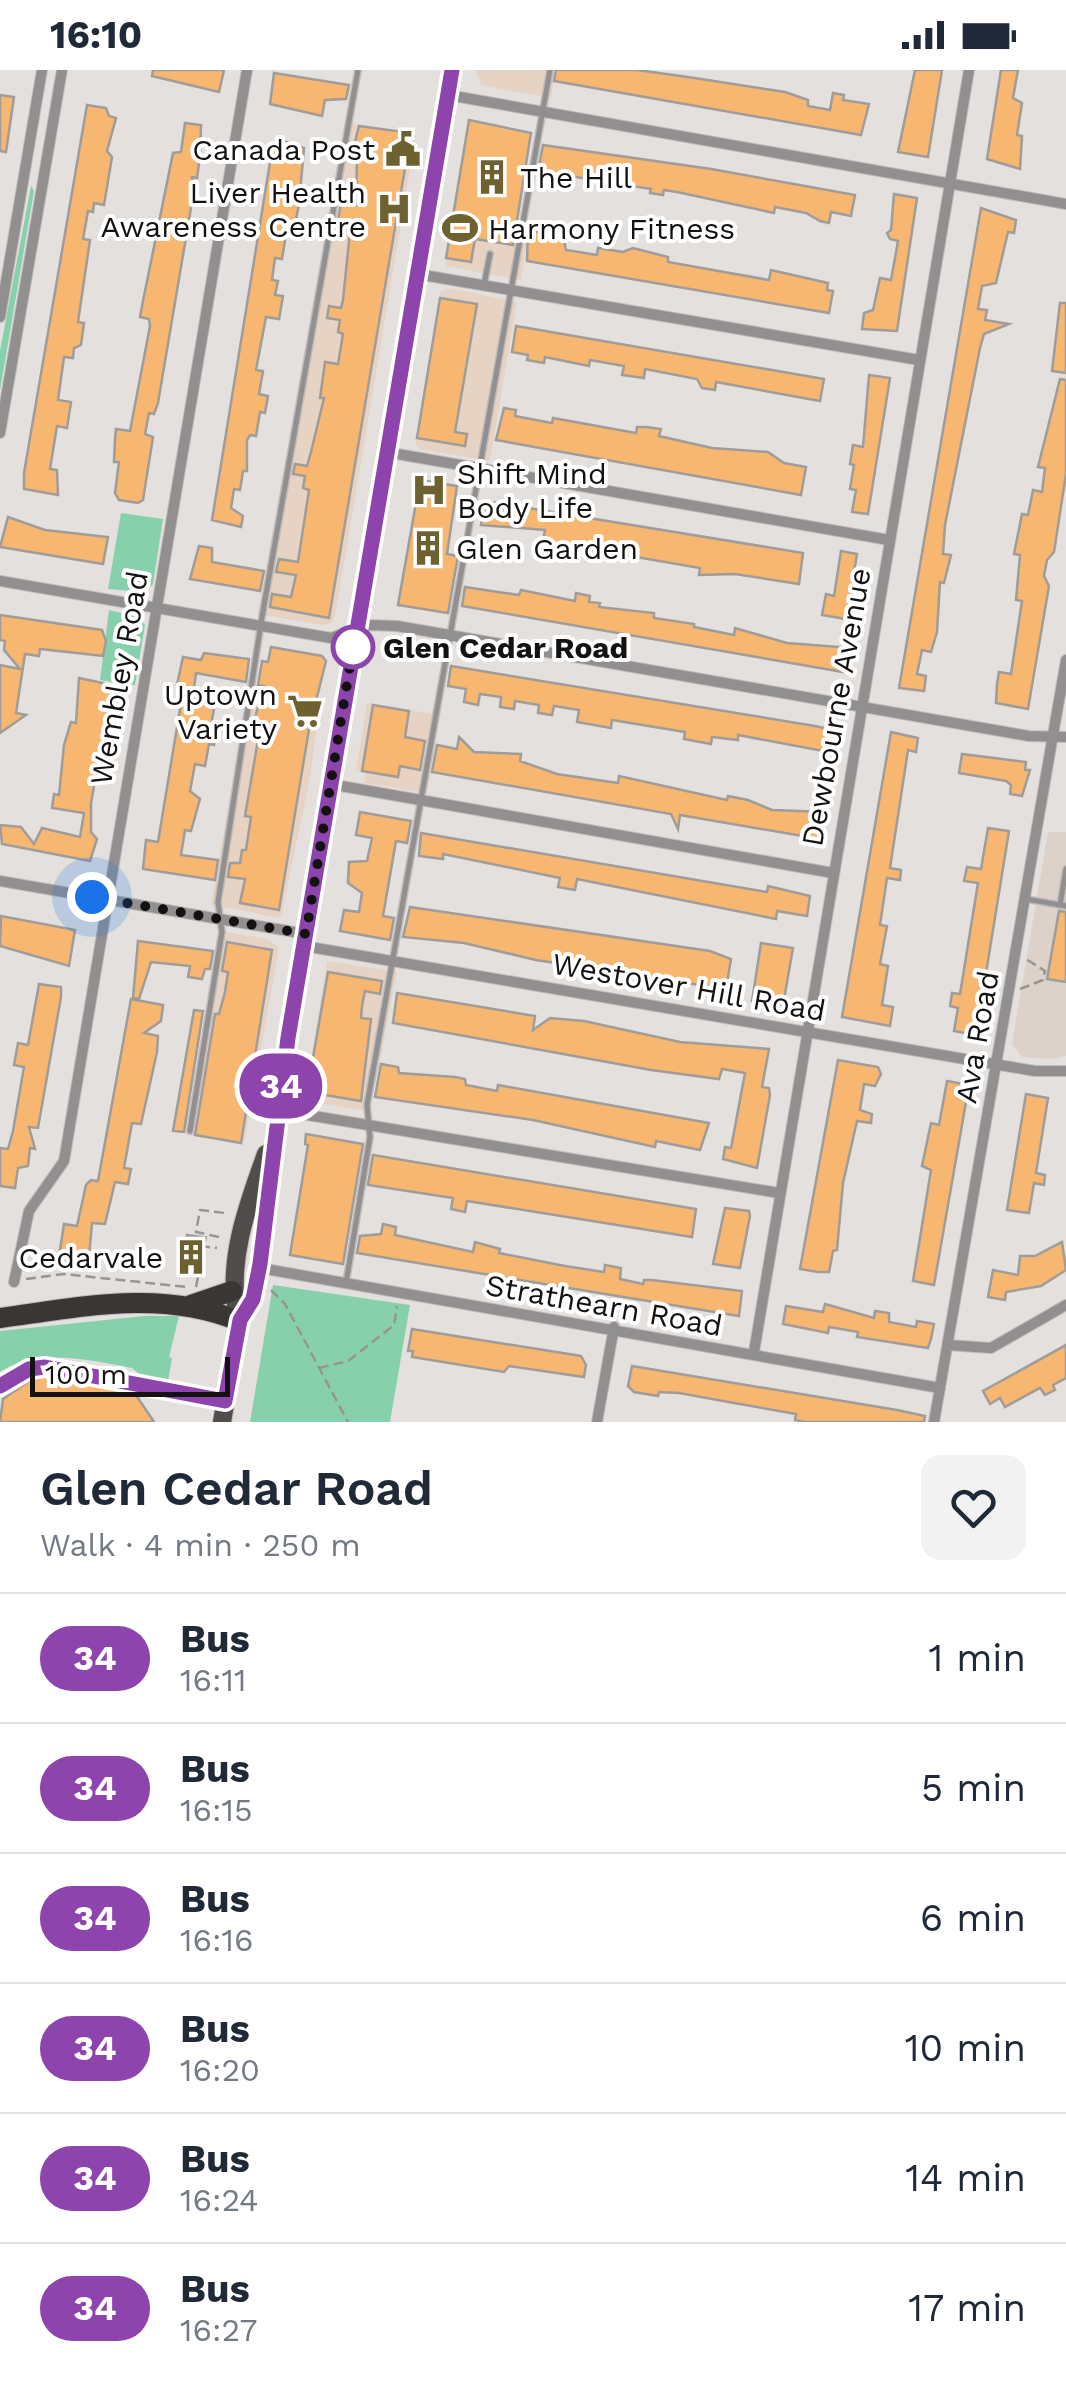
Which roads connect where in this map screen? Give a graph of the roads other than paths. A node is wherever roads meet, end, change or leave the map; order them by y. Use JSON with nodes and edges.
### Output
{"nodes":[{"id":1,"x":42,"y":70,"type":"edge"},
{"id":2,"x":62,"y":70,"type":"edge"},
{"id":3,"x":247,"y":70,"type":"edge"},
{"id":4,"x":358,"y":70,"type":"edge"},
{"id":5,"x":452,"y":70,"type":"edge"},
{"id":6,"x":550,"y":70,"type":"edge"},
{"id":7,"x":969,"y":70,"type":"edge"},
{"id":8,"x":448,"y":95,"type":"junction"},
{"id":9,"x":543,"y":112,"type":"junction"},
{"id":10,"x":24,"y":176,"type":"junction"},
{"id":11,"x":42,"y":180,"type":"junction"},
{"id":12,"x":950,"y":181,"type":"junction"},
{"id":13,"x":1066,"y":204,"type":"edge"},
{"id":14,"x":490,"y":254,"type":"dead end"},
{"id":15,"x":417,"y":274,"type":"junction"},
{"id":16,"x":484,"y":285,"type":"junction"},
{"id":17,"x":513,"y":290,"type":"junction"},
{"id":18,"x":0,"y":317,"type":"edge"},
{"id":19,"x":919,"y":360,"type":"junction"},
{"id":20,"x":2,"y":408,"type":"edge"},
{"id":21,"x":0,"y":432,"type":"edge"},
{"id":22,"x":386,"y":452,"type":"junction"},
{"id":23,"x":480,"y":468,"type":"junction"},
{"id":24,"x":889,"y":540,"type":"junction"},
{"id":25,"x":0,"y":581,"type":"edge"},
{"id":26,"x":156,"y":608,"type":"junction"},
{"id":27,"x":262,"y":626,"type":"junction"},
{"id":28,"x":356,"y":631,"type":"junction"},
{"id":29,"x":449,"y":635,"type":"junction"},
{"id":30,"x":1066,"y":660,"type":"edge"},
{"id":31,"x":862,"y":706,"type":"junction"},
{"id":32,"x":1052,"y":737,"type":"junction"},
{"id":33,"x":1066,"y":737,"type":"edge"},
{"id":34,"x":330,"y":784,"type":"junction"},
{"id":35,"x":421,"y":802,"type":"junction"},
{"id":36,"x":1066,"y":868,"type":"edge"},
{"id":37,"x":833,"y":873,"type":"junction"},
{"id":38,"x":0,"y":882,"type":"edge"},
{"id":39,"x":1026,"y":899,"type":"junction"},
{"id":40,"x":107,"y":900,"type":"junction"},
{"id":41,"x":1063,"y":906,"type":"edge"},
{"id":42,"x":221,"y":917,"type":"junction"},
{"id":43,"x":305,"y":940,"type":"junction"},
{"id":44,"x":394,"y":962,"type":"junction"},
{"id":45,"x":805,"y":1033,"type":"junction"},
{"id":46,"x":998,"y":1065,"type":"junction"},
{"id":47,"x":1066,"y":1071,"type":"edge"},
{"id":48,"x":277,"y":1110,"type":"junction"},
{"id":49,"x":368,"y":1124,"type":"junction"},
{"id":50,"x":274,"y":1130,"type":"junction"},
{"id":51,"x":190,"y":1132,"type":"dead end"},
{"id":52,"x":779,"y":1193,"type":"junction"},
{"id":53,"x":241,"y":1242,"type":"junction"},
{"id":54,"x":260,"y":1268,"type":"junction"},
{"id":55,"x":14,"y":1282,"type":"road end"},
{"id":56,"x":346,"y":1285,"type":"junction"},
{"id":57,"x":232,"y":1291,"type":"junction"},
{"id":58,"x":193,"y":1296,"type":"junction"},
{"id":59,"x":1066,"y":1305,"type":"edge"},
{"id":60,"x":0,"y":1318,"type":"edge"},
{"id":61,"x":240,"y":1320,"type":"junction"},
{"id":62,"x":614,"y":1327,"type":"junction"},
{"id":63,"x":948,"y":1345,"type":"junction"},
{"id":64,"x":754,"y":1352,"type":"junction"},
{"id":65,"x":0,"y":1386,"type":"edge"},
{"id":66,"x":940,"y":1388,"type":"junction"},
{"id":67,"x":225,"y":1401,"type":"junction"},
{"id":68,"x":222,"y":1422,"type":"edge"},
{"id":69,"x":597,"y":1422,"type":"edge"},
{"id":70,"x":934,"y":1422,"type":"edge"}],
"edges":[{"from":1,"to":10,"type":"street"},
{"from":2,"to":11,"type":"street"},
{"from":3,"to":26,"type":"street","name":"Wembley Road"},
{"from":4,"to":27,"type":"lane"},
{"from":5,"to":8,"type":"main road"},
{"from":6,"to":9,"type":"lane"},
{"from":7,"to":12,"type":"street","name":"Dewbourne Avenue"},
{"from":8,"to":9,"type":"street"},
{"from":8,"to":15,"type":"main road"},
{"from":9,"to":12,"type":"street"},
{"from":9,"to":17,"type":"lane"},
{"from":10,"to":11,"type":"street"},
{"from":10,"to":18,"type":"street"},
{"from":11,"to":20,"type":"street"},
{"from":12,"to":13,"type":"street"},
{"from":12,"to":19,"type":"street","name":"Dewbourne Avenue"},
{"from":14,"to":16,"type":"lane"},
{"from":15,"to":16,"type":"street"},
{"from":15,"to":22,"type":"main road"},
{"from":16,"to":17,"type":"street"},
{"from":17,"to":19,"type":"street"},
{"from":17,"to":23,"type":"lane"},
{"from":19,"to":24,"type":"street","name":"Dewbourne Avenue"},
{"from":20,"to":21,"type":"street"},
{"from":22,"to":23,"type":"street"},
{"from":22,"to":28,"type":"main road"},
{"from":23,"to":24,"type":"street"},
{"from":23,"to":29,"type":"lane"},
{"from":24,"to":31,"type":"street","name":"Dewbourne Avenue"},
{"from":25,"to":26,"type":"street"},
{"from":26,"to":27,"type":"street"},
{"from":26,"to":40,"type":"street","name":"Wembley Road"},
{"from":27,"to":28,"type":"street"},
{"from":27,"to":42,"type":"lane"},
{"from":28,"to":29,"type":"street"},
{"from":28,"to":34,"type":"main road"},
{"from":29,"to":31,"type":"street"},
{"from":29,"to":35,"type":"lane"},
{"from":30,"to":32,"type":"street","name":"Ava Road"},
{"from":31,"to":32,"type":"street"},
{"from":31,"to":37,"type":"street","name":"Dewbourne Avenue"},
{"from":32,"to":33,"type":"street"},
{"from":32,"to":39,"type":"street","name":"Ava Road"},
{"from":34,"to":35,"type":"street"},
{"from":34,"to":43,"type":"main road"},
{"from":35,"to":37,"type":"street"},
{"from":35,"to":44,"type":"lane"},
{"from":36,"to":41,"type":"lane"},
{"from":37,"to":45,"type":"street","name":"Dewbourne Avenue"},
{"from":38,"to":40,"type":"street","name":"Westover Hill Road"},
{"from":39,"to":41,"type":"lane"},
{"from":39,"to":46,"type":"street","name":"Ava Road"},
{"from":40,"to":42,"type":"street","name":"Westover Hill Road"},
{"from":40,"to":55,"type":"street","name":"Wembley Road"},
{"from":42,"to":43,"type":"street","name":"Westover Hill Road"},
{"from":42,"to":51,"type":"lane"},
{"from":43,"to":44,"type":"street","name":"Westover Hill Road"},
{"from":43,"to":48,"type":"main road"},
{"from":44,"to":45,"type":"street","name":"Westover Hill Road"},
{"from":44,"to":49,"type":"lane"},
{"from":45,"to":46,"type":"street","name":"Westover Hill Road"},
{"from":45,"to":52,"type":"street","name":"Dewbourne Avenue"},
{"from":46,"to":47,"type":"street","name":"Westover Hill Road"},
{"from":46,"to":63,"type":"street","name":"Ava Road"},
{"from":48,"to":49,"type":"street"},
{"from":48,"to":50,"type":"main road"},
{"from":49,"to":52,"type":"street"},
{"from":49,"to":56,"type":"lane"},
{"from":50,"to":53,"type":"main road"},
{"from":50,"to":54,"type":"main road"},
{"from":52,"to":64,"type":"street","name":"Dewbourne Avenue"},
{"from":53,"to":54,"type":"main road"},
{"from":53,"to":57,"type":"main road"},
{"from":54,"to":56,"type":"street","name":"Strathearn Road"},
{"from":54,"to":61,"type":"main road"},
{"from":56,"to":62,"type":"street","name":"Strathearn Road"},
{"from":57,"to":58,"type":"highway"},
{"from":57,"to":61,"type":"main road"},
{"from":58,"to":60,"type":"highway"},
{"from":58,"to":61,"type":"highway"},
{"from":59,"to":63,"type":"street"},
{"from":61,"to":67,"type":"main road"},
{"from":62,"to":64,"type":"street","name":"Strathearn Road"},
{"from":62,"to":69,"type":"street"},
{"from":63,"to":66,"type":"street","name":"Ava Road"},
{"from":64,"to":66,"type":"street","name":"Strathearn Road"},
{"from":65,"to":67,"type":"lane"},
{"from":66,"to":70,"type":"street","name":"Ava Road"},
{"from":67,"to":68,"type":"main road"}]}
